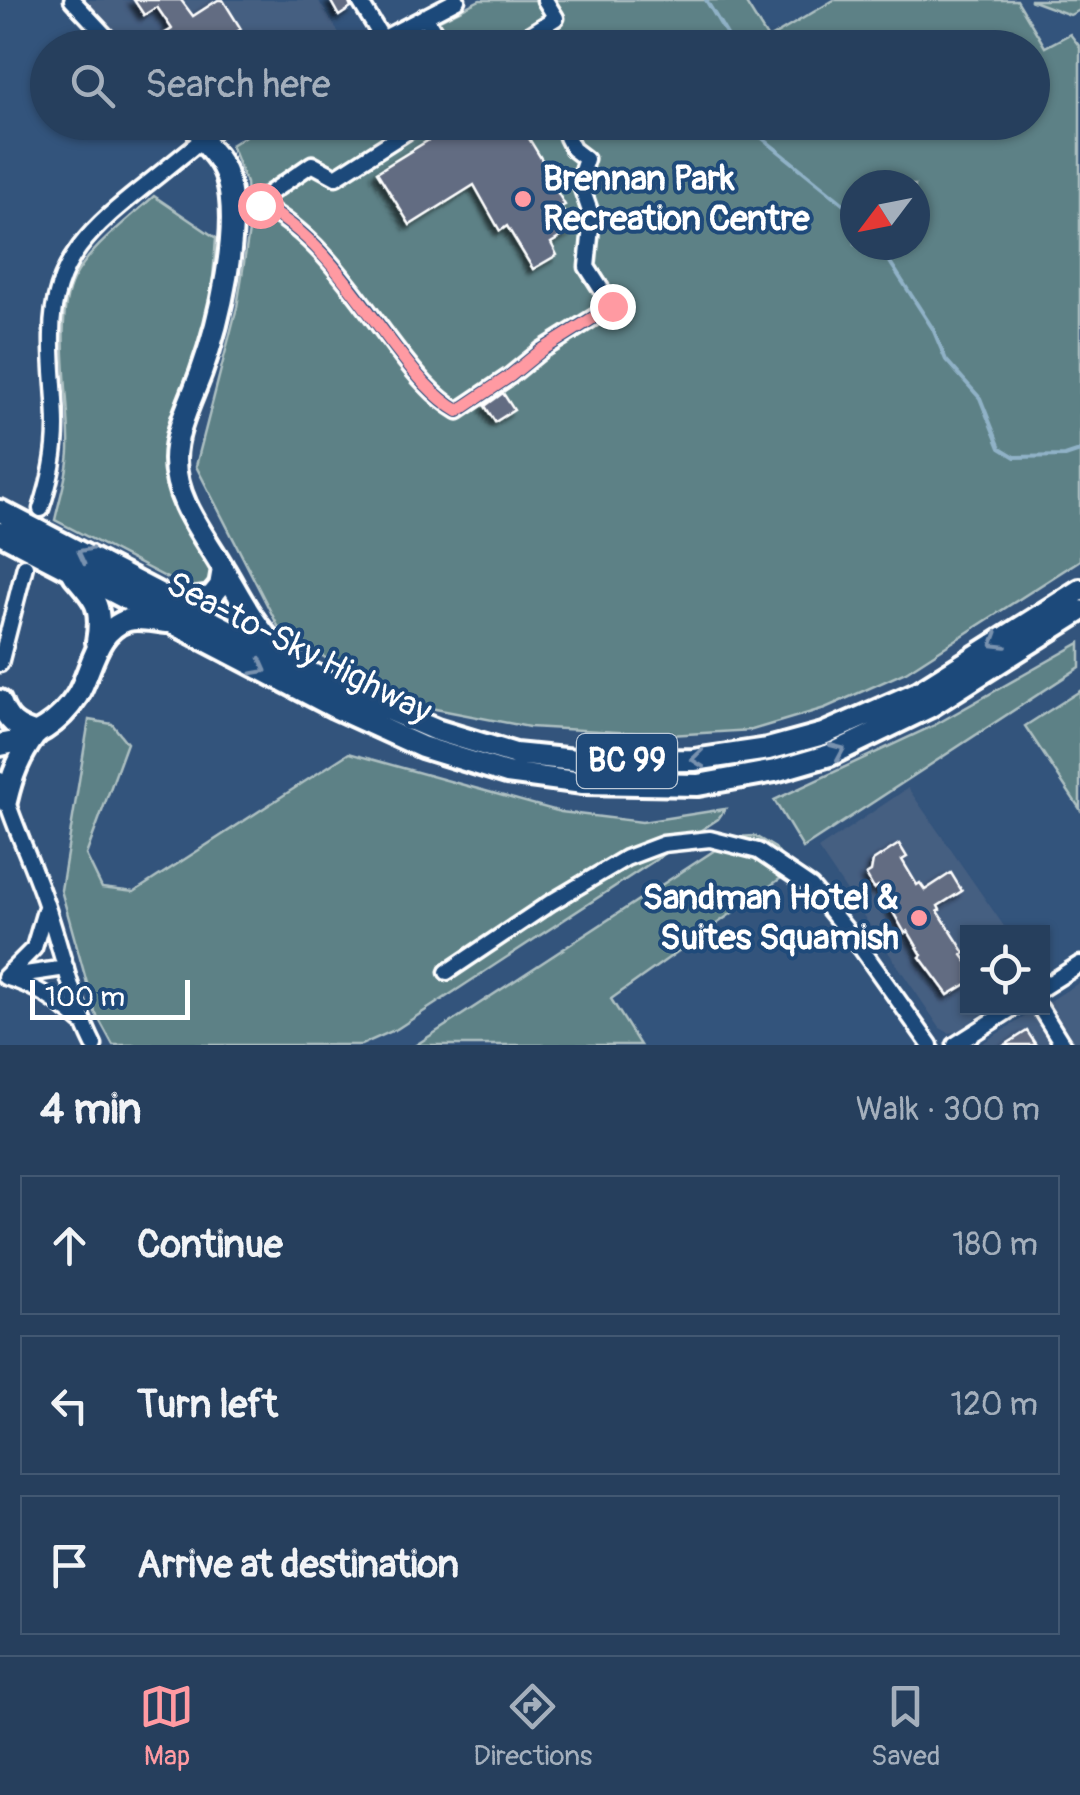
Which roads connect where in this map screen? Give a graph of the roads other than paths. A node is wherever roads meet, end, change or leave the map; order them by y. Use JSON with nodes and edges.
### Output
{"nodes":[{"id":1,"x":72,"y":0,"type":"edge"},
{"id":2,"x":359,"y":0,"type":"edge"},
{"id":3,"x":457,"y":0,"type":"edge"},
{"id":4,"x":545,"y":0,"type":"edge"},
{"id":5,"x":425,"y":16,"type":"junction"},
{"id":6,"x":100,"y":30,"type":"edge"},
{"id":7,"x":377,"y":30,"type":"edge"},
{"id":8,"x":398,"y":30,"type":"edge"},
{"id":9,"x":433,"y":30,"type":"edge"},
{"id":10,"x":537,"y":30,"type":"edge"},
{"id":11,"x":202,"y":140,"type":"joint"},
{"id":12,"x":394,"y":140,"type":"edge"},
{"id":13,"x":569,"y":140,"type":"edge"},
{"id":14,"x":260,"y":205,"type":"junction"},
{"id":15,"x":232,"y":210,"type":"junction"},
{"id":16,"x":41,"y":509,"type":"dead end"},
{"id":17,"x":0,"y":511,"type":"edge"},
{"id":18,"x":0,"y":533,"type":"edge"},
{"id":19,"x":25,"y":566,"type":"dead end"},
{"id":20,"x":68,"y":567,"type":"junction"},
{"id":21,"x":224,"y":568,"type":"junction"},
{"id":22,"x":1080,"y":590,"type":"edge"},
{"id":23,"x":167,"y":598,"type":"junction"},
{"id":24,"x":1080,"y":611,"type":"edge"},
{"id":25,"x":174,"y":622,"type":"junction"},
{"id":26,"x":95,"y":654,"type":"junction"},
{"id":27,"x":291,"y":662,"type":"junction"},
{"id":28,"x":0,"y":664,"type":"edge"},
{"id":29,"x":0,"y":701,"type":"edge"},
{"id":30,"x":37,"y":734,"type":"junction"},
{"id":31,"x":0,"y":744,"type":"edge"},
{"id":32,"x":0,"y":780,"type":"edge"},
{"id":33,"x":6,"y":801,"type":"junction"},
{"id":34,"x":47,"y":906,"type":"junction"},
{"id":35,"x":1080,"y":964,"type":"edge"},
{"id":36,"x":66,"y":968,"type":"junction"},
{"id":37,"x":447,"y":972,"type":"dead end"},
{"id":38,"x":2,"y":978,"type":"edge"},
{"id":39,"x":1050,"y":983,"type":"edge"},
{"id":40,"x":1003,"y":1015,"type":"edge"},
{"id":41,"x":1044,"y":1015,"type":"edge"},
{"id":42,"x":84,"y":1025,"type":"junction"},
{"id":43,"x":965,"y":1042,"type":"edge"},
{"id":44,"x":94,"y":1045,"type":"edge"},
{"id":45,"x":930,"y":1045,"type":"edge"},
{"id":46,"x":1063,"y":1045,"type":"edge"}],
"edges":[{"from":1,"to":6,"type":"street"},
{"from":2,"to":7,"type":"street"},
{"from":3,"to":5,"type":"street"},
{"from":4,"to":10,"type":"street"},
{"from":5,"to":8,"type":"street"},
{"from":5,"to":9,"type":"street"},
{"from":11,"to":15,"type":"highway"},
{"from":11,"to":16,"type":"street"},
{"from":12,"to":14,"type":"street"},
{"from":13,"to":14,"type":"street"},
{"from":14,"to":15,"type":"street"},
{"from":15,"to":21,"type":"highway"},
{"from":23,"to":17,"type":"highway","name":"Sea-to-Sky Highway","number":"BC 99","one_way":true},
{"from":18,"to":20,"type":"highway","name":"Sea-to-Sky Highway"},
{"from":19,"to":28,"type":"street"},
{"from":20,"to":25,"type":"highway","name":"Sea-to-Sky Highway"},
{"from":20,"to":26,"type":"highway"},
{"from":21,"to":23,"type":"highway"},
{"from":21,"to":27,"type":"highway"},
{"from":22,"to":27,"type":"highway","name":"Sea-to-Sky Highway","number":"BC 99","one_way":true},
{"from":23,"to":27,"type":"highway","name":"Sea-to-Sky Highway","number":"BC 99"},
{"from":25,"to":24,"type":"highway","name":"Sea-to-Sky Highway","one_way":true},
{"from":25,"to":26,"type":"highway"},
{"from":26,"to":30,"type":"highway"},
{"from":29,"to":30,"type":"highway"},
{"from":30,"to":31,"type":"highway"},
{"from":30,"to":33,"type":"highway"},
{"from":32,"to":33,"type":"street"},
{"from":33,"to":34,"type":"street"},
{"from":34,"to":36,"type":"street"},
{"from":34,"to":38,"type":"street"},
{"from":35,"to":39,"type":"street"},
{"from":36,"to":38,"type":"street"},
{"from":36,"to":42,"type":"street"},
{"from":37,"to":45,"type":"street"},
{"from":38,"to":42,"type":"street"},
{"from":40,"to":43,"type":"street"},
{"from":41,"to":46,"type":"street"},
{"from":42,"to":44,"type":"street"}]}
